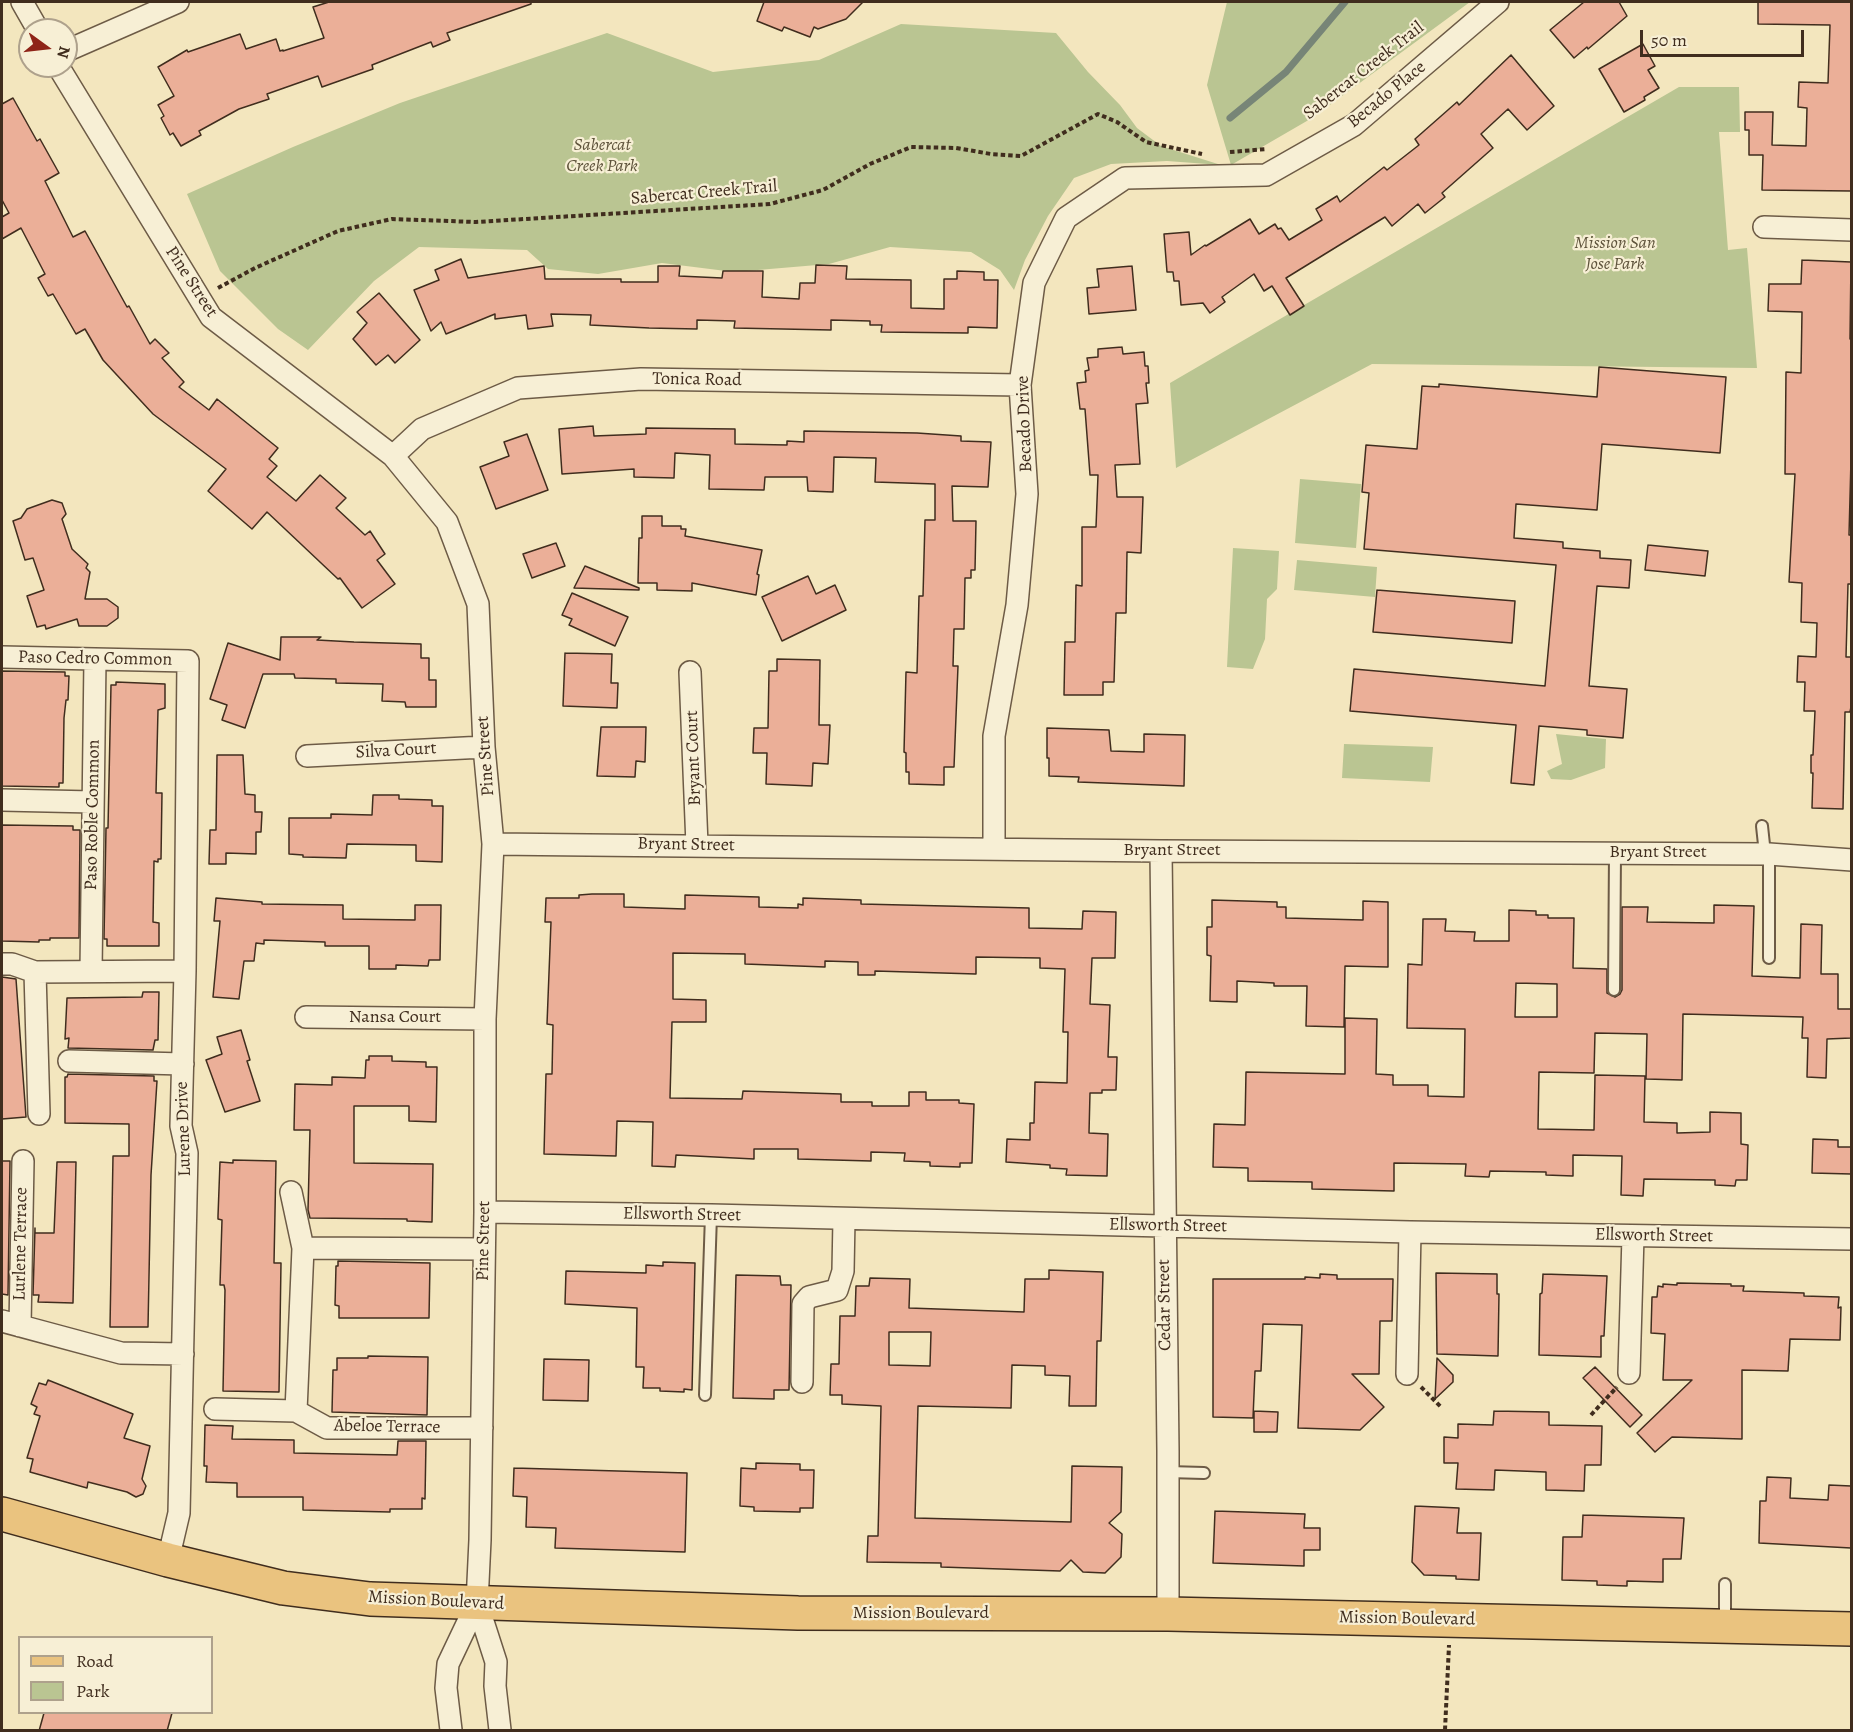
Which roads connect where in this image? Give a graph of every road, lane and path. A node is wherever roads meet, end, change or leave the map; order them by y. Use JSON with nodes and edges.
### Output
{"nodes":[{"id":1,"x":22,"y":2,"type":"edge"},
{"id":2,"x":178,"y":2,"type":"edge"},
{"id":3,"x":1498,"y":2,"type":"edge"},
{"id":4,"x":31,"y":18,"type":"edge"},
{"id":5,"x":78,"y":46,"type":"edge"},
{"id":6,"x":65,"y":78,"type":"edge"},
{"id":7,"x":1277,"y":144,"type":"dead end"},
{"id":8,"x":1226,"y":153,"type":"dead end"},
{"id":9,"x":1206,"y":155,"type":"dead end"},
{"id":10,"x":1266,"y":175,"type":"joint"},
{"id":11,"x":1764,"y":227,"type":"dead end"},
{"id":12,"x":1851,"y":230,"type":"edge"},
{"id":13,"x":199,"y":298,"type":"junction"},
{"id":14,"x":1020,"y":385,"type":"junction"},
{"id":15,"x":393,"y":456,"type":"junction"},
{"id":16,"x":2,"y":657,"type":"edge"},
{"id":17,"x":95,"y":659,"type":"junction"},
{"id":18,"x":188,"y":661,"type":"joint"},
{"id":19,"x":690,"y":672,"type":"dead end"},
{"id":20,"x":484,"y":747,"type":"junction"},
{"id":21,"x":307,"y":756,"type":"dead end"},
{"id":22,"x":2,"y":800,"type":"edge"},
{"id":23,"x":93,"y":802,"type":"junction"},
{"id":24,"x":1762,"y":826,"type":"dead end"},
{"id":25,"x":493,"y":844,"type":"junction"},
{"id":26,"x":697,"y":845,"type":"junction"},
{"id":27,"x":994,"y":849,"type":"junction"},
{"id":28,"x":1161,"y":851,"type":"junction"},
{"id":29,"x":1615,"y":853,"type":"junction"},
{"id":30,"x":1767,"y":854,"type":"junction"},
{"id":31,"x":1851,"y":861,"type":"edge"},
{"id":32,"x":1769,"y":958,"type":"dead end"},
{"id":33,"x":2,"y":964,"type":"edge"},
{"id":34,"x":91,"y":971,"type":"junction"},
{"id":35,"x":185,"y":971,"type":"junction"},
{"id":36,"x":35,"y":972,"type":"junction"},
{"id":37,"x":1614,"y":990,"type":"dead end"},
{"id":38,"x":306,"y":1017,"type":"dead end"},
{"id":39,"x":484,"y":1019,"type":"junction"},
{"id":40,"x":69,"y":1061,"type":"dead end"},
{"id":41,"x":183,"y":1064,"type":"junction"},
{"id":42,"x":39,"y":1114,"type":"dead end"},
{"id":43,"x":23,"y":1161,"type":"dead end"},
{"id":44,"x":291,"y":1192,"type":"dead end"},
{"id":45,"x":484,"y":1212,"type":"junction"},
{"id":46,"x":711,"y":1215,"type":"junction"},
{"id":47,"x":844,"y":1219,"type":"junction"},
{"id":48,"x":1164,"y":1226,"type":"junction"},
{"id":49,"x":1410,"y":1232,"type":"junction"},
{"id":50,"x":1633,"y":1236,"type":"junction"},
{"id":51,"x":1851,"y":1239,"type":"edge"},
{"id":52,"x":303,"y":1248,"type":"junction"},
{"id":53,"x":484,"y":1249,"type":"junction"},
{"id":54,"x":11,"y":1323,"type":"edge"},
{"id":55,"x":183,"y":1354,"type":"junction"},
{"id":56,"x":1629,"y":1373,"type":"joint"},
{"id":57,"x":1407,"y":1374,"type":"joint"},
{"id":58,"x":802,"y":1382,"type":"dead end"},
{"id":59,"x":705,"y":1395,"type":"dead end"},
{"id":60,"x":1441,"y":1407,"type":"dead end"},
{"id":61,"x":215,"y":1409,"type":"dead end"},
{"id":62,"x":296,"y":1411,"type":"junction"},
{"id":63,"x":1591,"y":1414,"type":"dead end"},
{"id":64,"x":482,"y":1428,"type":"junction"},
{"id":65,"x":1168,"y":1472,"type":"junction"},
{"id":66,"x":1204,"y":1473,"type":"dead end"},
{"id":67,"x":2,"y":1514,"type":"edge"},
{"id":68,"x":168,"y":1560,"type":"junction"},
{"id":69,"x":1725,"y":1584,"type":"dead end"},
{"id":70,"x":477,"y":1603,"type":"junction"},
{"id":71,"x":1168,"y":1614,"type":"junction"},
{"id":72,"x":1450,"y":1620,"type":"junction"},
{"id":73,"x":1725,"y":1626,"type":"junction"},
{"id":74,"x":1851,"y":1629,"type":"edge"},
{"id":75,"x":451,"y":1731,"type":"edge"},
{"id":76,"x":500,"y":1731,"type":"edge"},
{"id":77,"x":1445,"y":1731,"type":"edge"}],
"edges":[{"from":1,"to":4,"type":"street"},
{"from":2,"to":5,"type":"street"},
{"from":3,"to":10,"type":"street","name":"Becado Place"},
{"from":6,"to":13,"type":"street","name":"Pine Street"},
{"from":7,"to":8,"type":"path"},
{"from":9,"to":13,"type":"path","name":"Sabercat Creek Trail"},
{"from":10,"to":14,"type":"street","name":"Becado Drive"},
{"from":11,"to":12,"type":"street"},
{"from":13,"to":15,"type":"street","name":"Pine Street"},
{"from":14,"to":15,"type":"street","name":"Tonica Road"},
{"from":14,"to":27,"type":"street","name":"Becado Drive"},
{"from":15,"to":20,"type":"street","name":"Pine Street"},
{"from":16,"to":17,"type":"street","name":"Paso Cedro Common"},
{"from":17,"to":18,"type":"street","name":"Paso Cedro Common"},
{"from":17,"to":23,"type":"street","name":"Paso Roble Common"},
{"from":18,"to":35,"type":"street","name":"Lurene Drive"},
{"from":19,"to":26,"type":"street","name":"Bryant Court"},
{"from":20,"to":21,"type":"street","name":"Silva Court"},
{"from":20,"to":25,"type":"street","name":"Pine Street"},
{"from":22,"to":23,"type":"street"},
{"from":23,"to":34,"type":"street","name":"Paso Roble Common"},
{"from":24,"to":30,"type":"lane"},
{"from":25,"to":26,"type":"street","name":"Bryant Street"},
{"from":25,"to":39,"type":"street","name":"Pine Street"},
{"from":26,"to":27,"type":"street","name":"Bryant Street"},
{"from":27,"to":28,"type":"street","name":"Bryant Street"},
{"from":28,"to":29,"type":"street","name":"Bryant Street"},
{"from":28,"to":48,"type":"street","name":"Cedar Street"},
{"from":29,"to":30,"type":"street","name":"Bryant Street"},
{"from":29,"to":37,"type":"lane"},
{"from":30,"to":31,"type":"street","name":"Bryant Street"},
{"from":30,"to":32,"type":"lane"},
{"from":33,"to":36,"type":"street"},
{"from":34,"to":35,"type":"street"},
{"from":34,"to":36,"type":"street"},
{"from":35,"to":41,"type":"street","name":"Lurene Drive"},
{"from":36,"to":42,"type":"street"},
{"from":38,"to":39,"type":"street","name":"Nansa Court"},
{"from":39,"to":45,"type":"street","name":"Pine Street"},
{"from":40,"to":41,"type":"street"},
{"from":41,"to":55,"type":"street","name":"Lurene Drive"},
{"from":43,"to":54,"type":"street","name":"Lurlene Terrace"},
{"from":44,"to":52,"type":"street"},
{"from":45,"to":46,"type":"street","name":"Ellsworth Street"},
{"from":45,"to":53,"type":"street","name":"Pine Street"},
{"from":46,"to":47,"type":"street","name":"Ellsworth Street"},
{"from":46,"to":59,"type":"lane"},
{"from":47,"to":48,"type":"street","name":"Ellsworth Street"},
{"from":47,"to":58,"type":"street"},
{"from":48,"to":49,"type":"street","name":"Ellsworth Street"},
{"from":48,"to":65,"type":"street","name":"Cedar Street"},
{"from":49,"to":50,"type":"street","name":"Ellsworth Street"},
{"from":49,"to":57,"type":"street"},
{"from":50,"to":51,"type":"street","name":"Ellsworth Street"},
{"from":50,"to":56,"type":"street"},
{"from":52,"to":53,"type":"street"},
{"from":52,"to":62,"type":"street"},
{"from":53,"to":64,"type":"street","name":"Pine Street"},
{"from":54,"to":55,"type":"street"},
{"from":55,"to":68,"type":"street","name":"Lurene Drive"},
{"from":56,"to":63,"type":"path"},
{"from":57,"to":60,"type":"path"},
{"from":61,"to":62,"type":"street","name":"Abeloe Terrace"},
{"from":62,"to":64,"type":"street","name":"Abeloe Terrace"},
{"from":64,"to":70,"type":"street","name":"Pine Street"},
{"from":65,"to":66,"type":"lane"},
{"from":65,"to":71,"type":"street","name":"Cedar Street"},
{"from":67,"to":68,"type":"main road","name":"Mission Boulevard"},
{"from":68,"to":70,"type":"main road","name":"Mission Boulevard"},
{"from":69,"to":73,"type":"lane"},
{"from":70,"to":71,"type":"main road","name":"Mission Boulevard"},
{"from":70,"to":75,"type":"street"},
{"from":70,"to":76,"type":"street"},
{"from":71,"to":72,"type":"main road","name":"Mission Boulevard"},
{"from":72,"to":73,"type":"main road","name":"Mission Boulevard"},
{"from":72,"to":77,"type":"path"},
{"from":73,"to":74,"type":"main road","name":"Mission Boulevard"}]}
